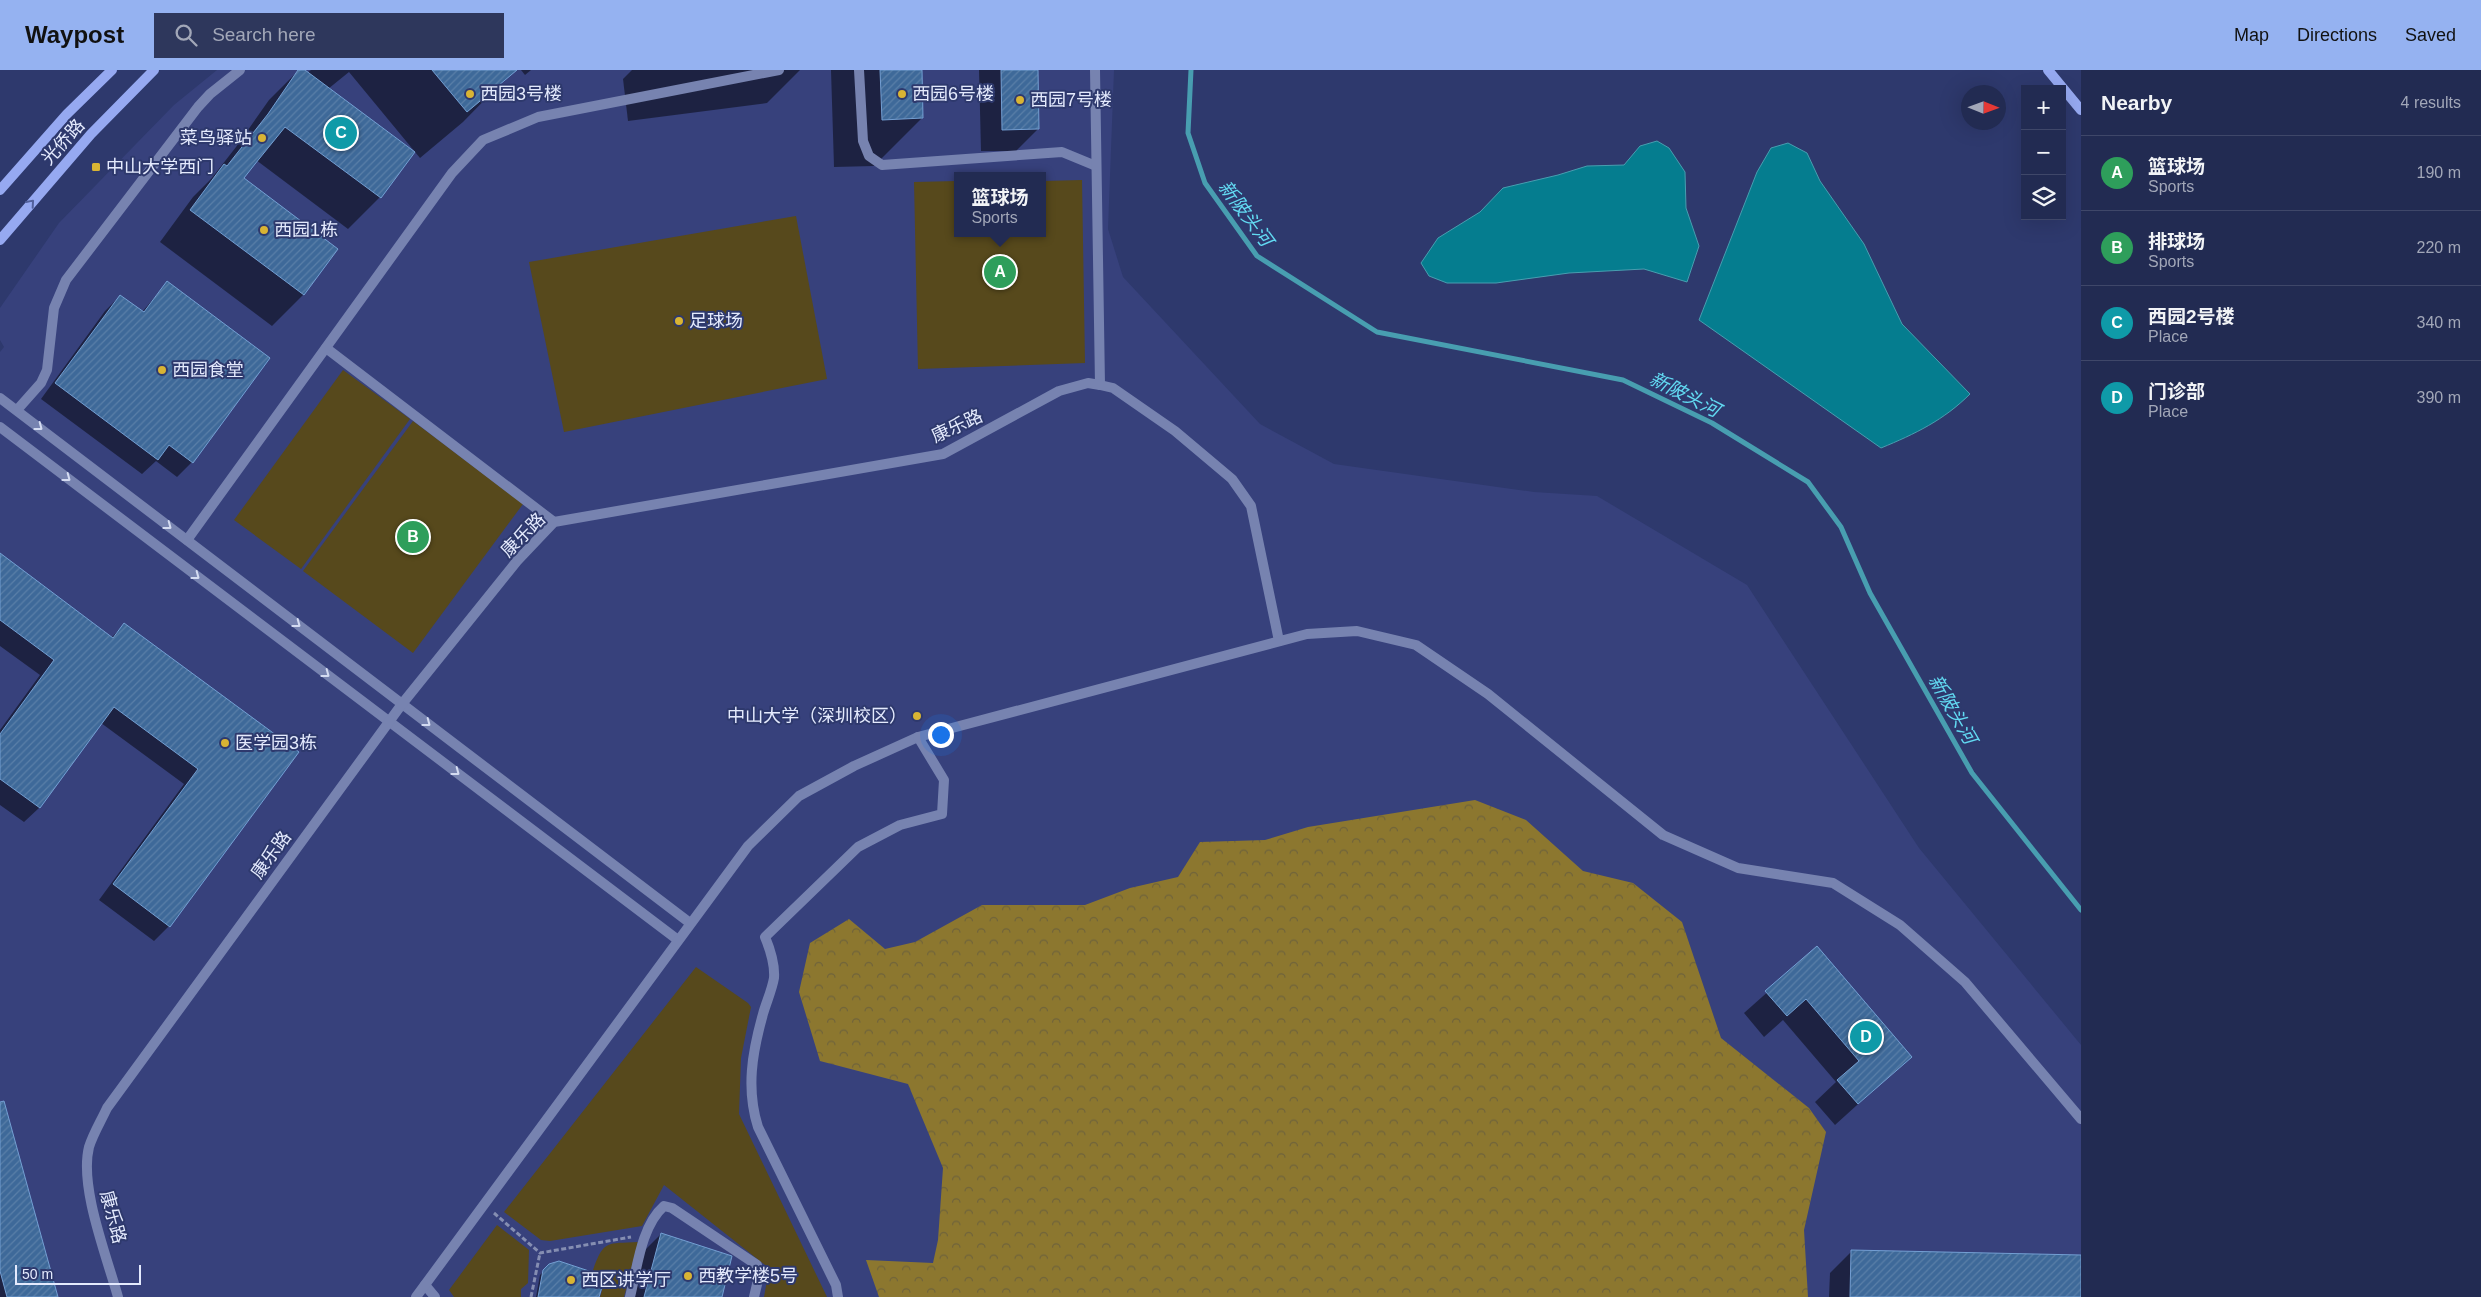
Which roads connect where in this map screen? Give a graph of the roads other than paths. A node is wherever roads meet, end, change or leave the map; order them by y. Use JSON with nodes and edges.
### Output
{"nodes":[{"id":1,"x":112,"y":70,"type":"edge"},
{"id":2,"x":154,"y":70,"type":"edge"},
{"id":3,"x":240,"y":70,"type":"edge"},
{"id":4,"x":779,"y":70,"type":"edge"},
{"id":5,"x":859,"y":70,"type":"edge"},
{"id":6,"x":1094,"y":70,"type":"edge"},
{"id":7,"x":2048,"y":70,"type":"edge"},
{"id":8,"x":2081,"y":110,"type":"edge"},
{"id":9,"x":1096,"y":166,"type":"junction"},
{"id":10,"x":0,"y":190,"type":"edge"},
{"id":11,"x":0,"y":240,"type":"edge"},
{"id":12,"x":326,"y":348,"type":"junction"},
{"id":13,"x":1100,"y":385,"type":"junction"},
{"id":14,"x":0,"y":398,"type":"edge"},
{"id":15,"x":17,"y":410,"type":"junction"},
{"id":16,"x":0,"y":427,"type":"edge"},
{"id":17,"x":554,"y":522,"type":"junction"},
{"id":18,"x":187,"y":540,"type":"junction"},
{"id":19,"x":1279,"y":641,"type":"junction"},
{"id":20,"x":402,"y":704,"type":"junction"},
{"id":21,"x":389,"y":721,"type":"junction"},
{"id":22,"x":918,"y":737,"type":"junction"},
{"id":23,"x":690,"y":923,"type":"junction"},
{"id":24,"x":678,"y":940,"type":"junction"},
{"id":25,"x":2081,"y":1119,"type":"edge"},
{"id":26,"x":425,"y":1285,"type":"junction"},
{"id":27,"x":118,"y":1297,"type":"edge"},
{"id":28,"x":416,"y":1297,"type":"edge"},
{"id":29,"x":435,"y":1297,"type":"edge"},
{"id":30,"x":630,"y":1297,"type":"edge"},
{"id":31,"x":754,"y":1297,"type":"edge"},
{"id":32,"x":838,"y":1297,"type":"edge"}],
"edges":[{"from":1,"to":10,"type":"street","name":"光侨路"},
{"from":11,"to":2,"type":"street","name":"光侨路","one_way":true},
{"from":3,"to":15,"type":"lane"},
{"from":4,"to":12,"type":"lane"},
{"from":5,"to":9,"type":"lane"},
{"from":6,"to":9,"type":"lane"},
{"from":7,"to":8,"type":"street"},
{"from":9,"to":13,"type":"lane"},
{"from":12,"to":17,"type":"lane"},
{"from":12,"to":18,"type":"lane"},
{"from":13,"to":17,"type":"lane","name":"康乐路"},
{"from":13,"to":19,"type":"lane","name":"康乐路"},
{"from":14,"to":15,"type":"lane"},
{"from":15,"to":18,"type":"lane","one_way":true},
{"from":16,"to":21,"type":"lane","one_way":true},
{"from":17,"to":20,"type":"lane","name":"康乐路"},
{"from":18,"to":20,"type":"lane","one_way":true},
{"from":19,"to":22,"type":"lane"},
{"from":19,"to":25,"type":"lane"},
{"from":20,"to":21,"type":"lane","name":"康乐路"},
{"from":20,"to":23,"type":"lane","one_way":true},
{"from":21,"to":24,"type":"lane","one_way":true},
{"from":21,"to":27,"type":"lane","name":"康乐路"},
{"from":22,"to":23,"type":"lane"},
{"from":22,"to":32,"type":"lane"},
{"from":23,"to":24,"type":"lane"},
{"from":24,"to":26,"type":"lane"},
{"from":26,"to":28,"type":"lane"},
{"from":26,"to":29,"type":"lane"},
{"from":30,"to":31,"type":"lane"}]}
